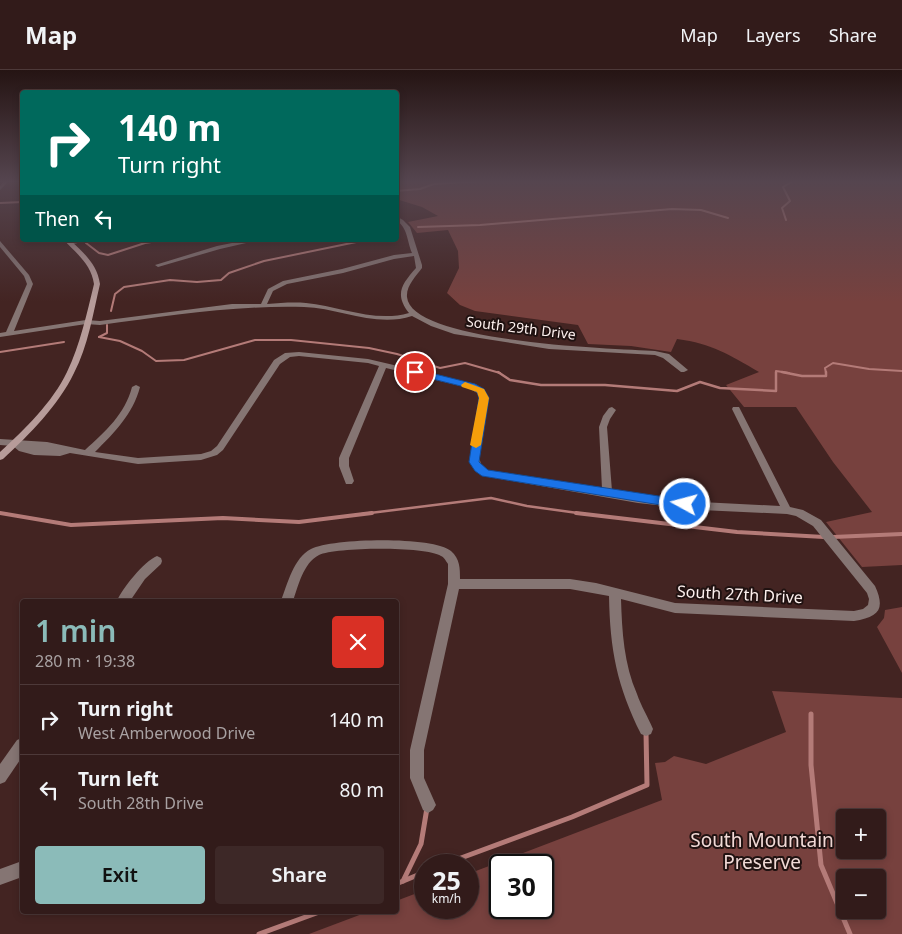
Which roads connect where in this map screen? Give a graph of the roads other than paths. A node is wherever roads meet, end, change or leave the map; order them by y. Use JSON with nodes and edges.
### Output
{"nodes":[{"id":1,"x":401,"y":221,"type":"edge"},
{"id":2,"x":73,"y":242,"type":"edge"},
{"id":3,"x":245,"y":242,"type":"edge"},
{"id":4,"x":0,"y":243,"type":"edge"},
{"id":5,"x":416,"y":254,"type":"junction"},
{"id":6,"x":158,"y":265,"type":"dead end"},
{"id":7,"x":262,"y":306,"type":"junction"},
{"id":8,"x":414,"y":314,"type":"junction"},
{"id":9,"x":86,"y":322,"type":"junction"},
{"id":10,"x":9,"y":333,"type":"junction"},
{"id":11,"x":0,"y":335,"type":"edge"},
{"id":12,"x":384,"y":364,"type":"junction"},
{"id":13,"x":684,"y":370,"type":"dead end"},
{"id":14,"x":136,"y":387,"type":"dead end"},
{"id":15,"x":736,"y":408,"type":"dead end"},
{"id":16,"x":612,"y":410,"type":"dead end"},
{"id":17,"x":0,"y":442,"type":"edge"},
{"id":18,"x":14,"y":444,"type":"junction"},
{"id":19,"x":87,"y":454,"type":"junction"},
{"id":20,"x":0,"y":456,"type":"edge"},
{"id":21,"x":349,"y":481,"type":"dead end"},
{"id":22,"x":606,"y":493,"type":"junction"},
{"id":23,"x":787,"y":510,"type":"junction"},
{"id":24,"x":157,"y":561,"type":"dead end"},
{"id":25,"x":454,"y":584,"type":"junction"},
{"id":26,"x":614,"y":593,"type":"junction"},
{"id":27,"x":124,"y":599,"type":"edge"},
{"id":28,"x":288,"y":599,"type":"edge"},
{"id":29,"x":646,"y":729,"type":"dead end"},
{"id":30,"x":20,"y":748,"type":"edge"},
{"id":31,"x":0,"y":777,"type":"edge"},
{"id":32,"x":428,"y":805,"type":"dead end"},
{"id":33,"x":20,"y":870,"type":"edge"},
{"id":34,"x":0,"y":877,"type":"edge"}],
"edges":[{"from":1,"to":5,"type":"street"},
{"from":2,"to":9,"type":"street"},
{"from":3,"to":6,"type":"street"},
{"from":4,"to":10,"type":"street"},
{"from":5,"to":7,"type":"street"},
{"from":5,"to":8,"type":"street"},
{"from":7,"to":8,"type":"street"},
{"from":7,"to":9,"type":"street"},
{"from":8,"to":13,"type":"street","name":"South 29th Drive"},
{"from":9,"to":10,"type":"street"},
{"from":9,"to":18,"type":"street"},
{"from":10,"to":11,"type":"street"},
{"from":12,"to":19,"type":"street"},
{"from":12,"to":21,"type":"street"},
{"from":12,"to":22,"type":"street"},
{"from":14,"to":19,"type":"street"},
{"from":15,"to":23,"type":"street"},
{"from":16,"to":22,"type":"street"},
{"from":17,"to":18,"type":"street"},
{"from":18,"to":19,"type":"street"},
{"from":18,"to":20,"type":"street"},
{"from":22,"to":23,"type":"street"},
{"from":23,"to":26,"type":"street","name":"South 27th Drive"},
{"from":24,"to":27,"type":"street"},
{"from":25,"to":26,"type":"street","name":"South 27th Drive"},
{"from":25,"to":28,"type":"street"},
{"from":25,"to":32,"type":"street"},
{"from":26,"to":29,"type":"street"},
{"from":30,"to":31,"type":"street"},
{"from":33,"to":34,"type":"street"}]}
